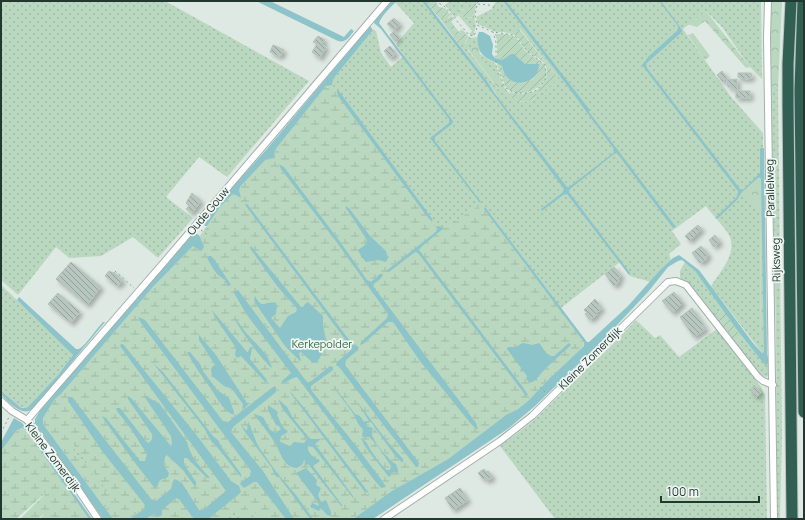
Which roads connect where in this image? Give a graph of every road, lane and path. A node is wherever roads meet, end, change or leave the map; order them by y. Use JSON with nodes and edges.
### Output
{"nodes":[{"id":1,"x":387,"y":1,"type":"edge"},
{"id":2,"x":436,"y":1,"type":"edge"},
{"id":3,"x":478,"y":1,"type":"edge"},
{"id":4,"x":768,"y":1,"type":"edge"},
{"id":5,"x":791,"y":1,"type":"edge"},
{"id":6,"x":803,"y":1,"type":"edge"},
{"id":7,"x":478,"y":4,"type":"junction"},
{"id":8,"x":494,"y":8,"type":"dead end"},
{"id":9,"x":478,"y":26,"type":"junction"},
{"id":10,"x":493,"y":32,"type":"junction"},
{"id":11,"x":202,"y":232,"type":"dead end"},
{"id":12,"x":209,"y":236,"type":"dead end"},
{"id":13,"x":115,"y":271,"type":"dead end"},
{"id":14,"x":132,"y":286,"type":"dead end"},
{"id":15,"x":804,"y":359,"type":"edge"},
{"id":16,"x":773,"y":385,"type":"junction"},
{"id":17,"x":540,"y":387,"type":"dead end"},
{"id":18,"x":548,"y":395,"type":"dead end"},
{"id":19,"x":1,"y":401,"type":"edge"},
{"id":20,"x":12,"y":411,"type":"junction"},
{"id":21,"x":804,"y":412,"type":"edge"},
{"id":22,"x":27,"y":420,"type":"junction"},
{"id":23,"x":1,"y":433,"type":"edge"},
{"id":24,"x":98,"y":519,"type":"edge"},
{"id":25,"x":384,"y":519,"type":"edge"},
{"id":26,"x":774,"y":519,"type":"edge"},
{"id":27,"x":792,"y":519,"type":"edge"}],
"edges":[{"from":1,"to":22,"type":"street","name":"Oude Gouw"},
{"from":2,"to":9,"type":"path"},
{"from":3,"to":7,"type":"path"},
{"from":4,"to":16,"type":"street","name":"Parallelweg"},
{"from":5,"to":27,"type":"highway","name":"Rijksweg"},
{"from":6,"to":15,"type":"highway"},
{"from":7,"to":8,"type":"path"},
{"from":7,"to":9,"type":"path"},
{"from":9,"to":10,"type":"path"},
{"from":10,"to":10,"type":"path"},
{"from":11,"to":12,"type":"path"},
{"from":13,"to":14,"type":"path"},
{"from":15,"to":21,"type":"highway"},
{"from":16,"to":25,"type":"street","name":"Kleine Zomerdijk"},
{"from":16,"to":26,"type":"street","name":"Parallelweg"},
{"from":17,"to":18,"type":"path"},
{"from":19,"to":20,"type":"street","name":"Kleine Zomerdijk"},
{"from":20,"to":22,"type":"street","name":"Kleine Zomerdijk"},
{"from":20,"to":23,"type":"path"},
{"from":22,"to":24,"type":"street","name":"Kleine Zomerdijk"}]}
